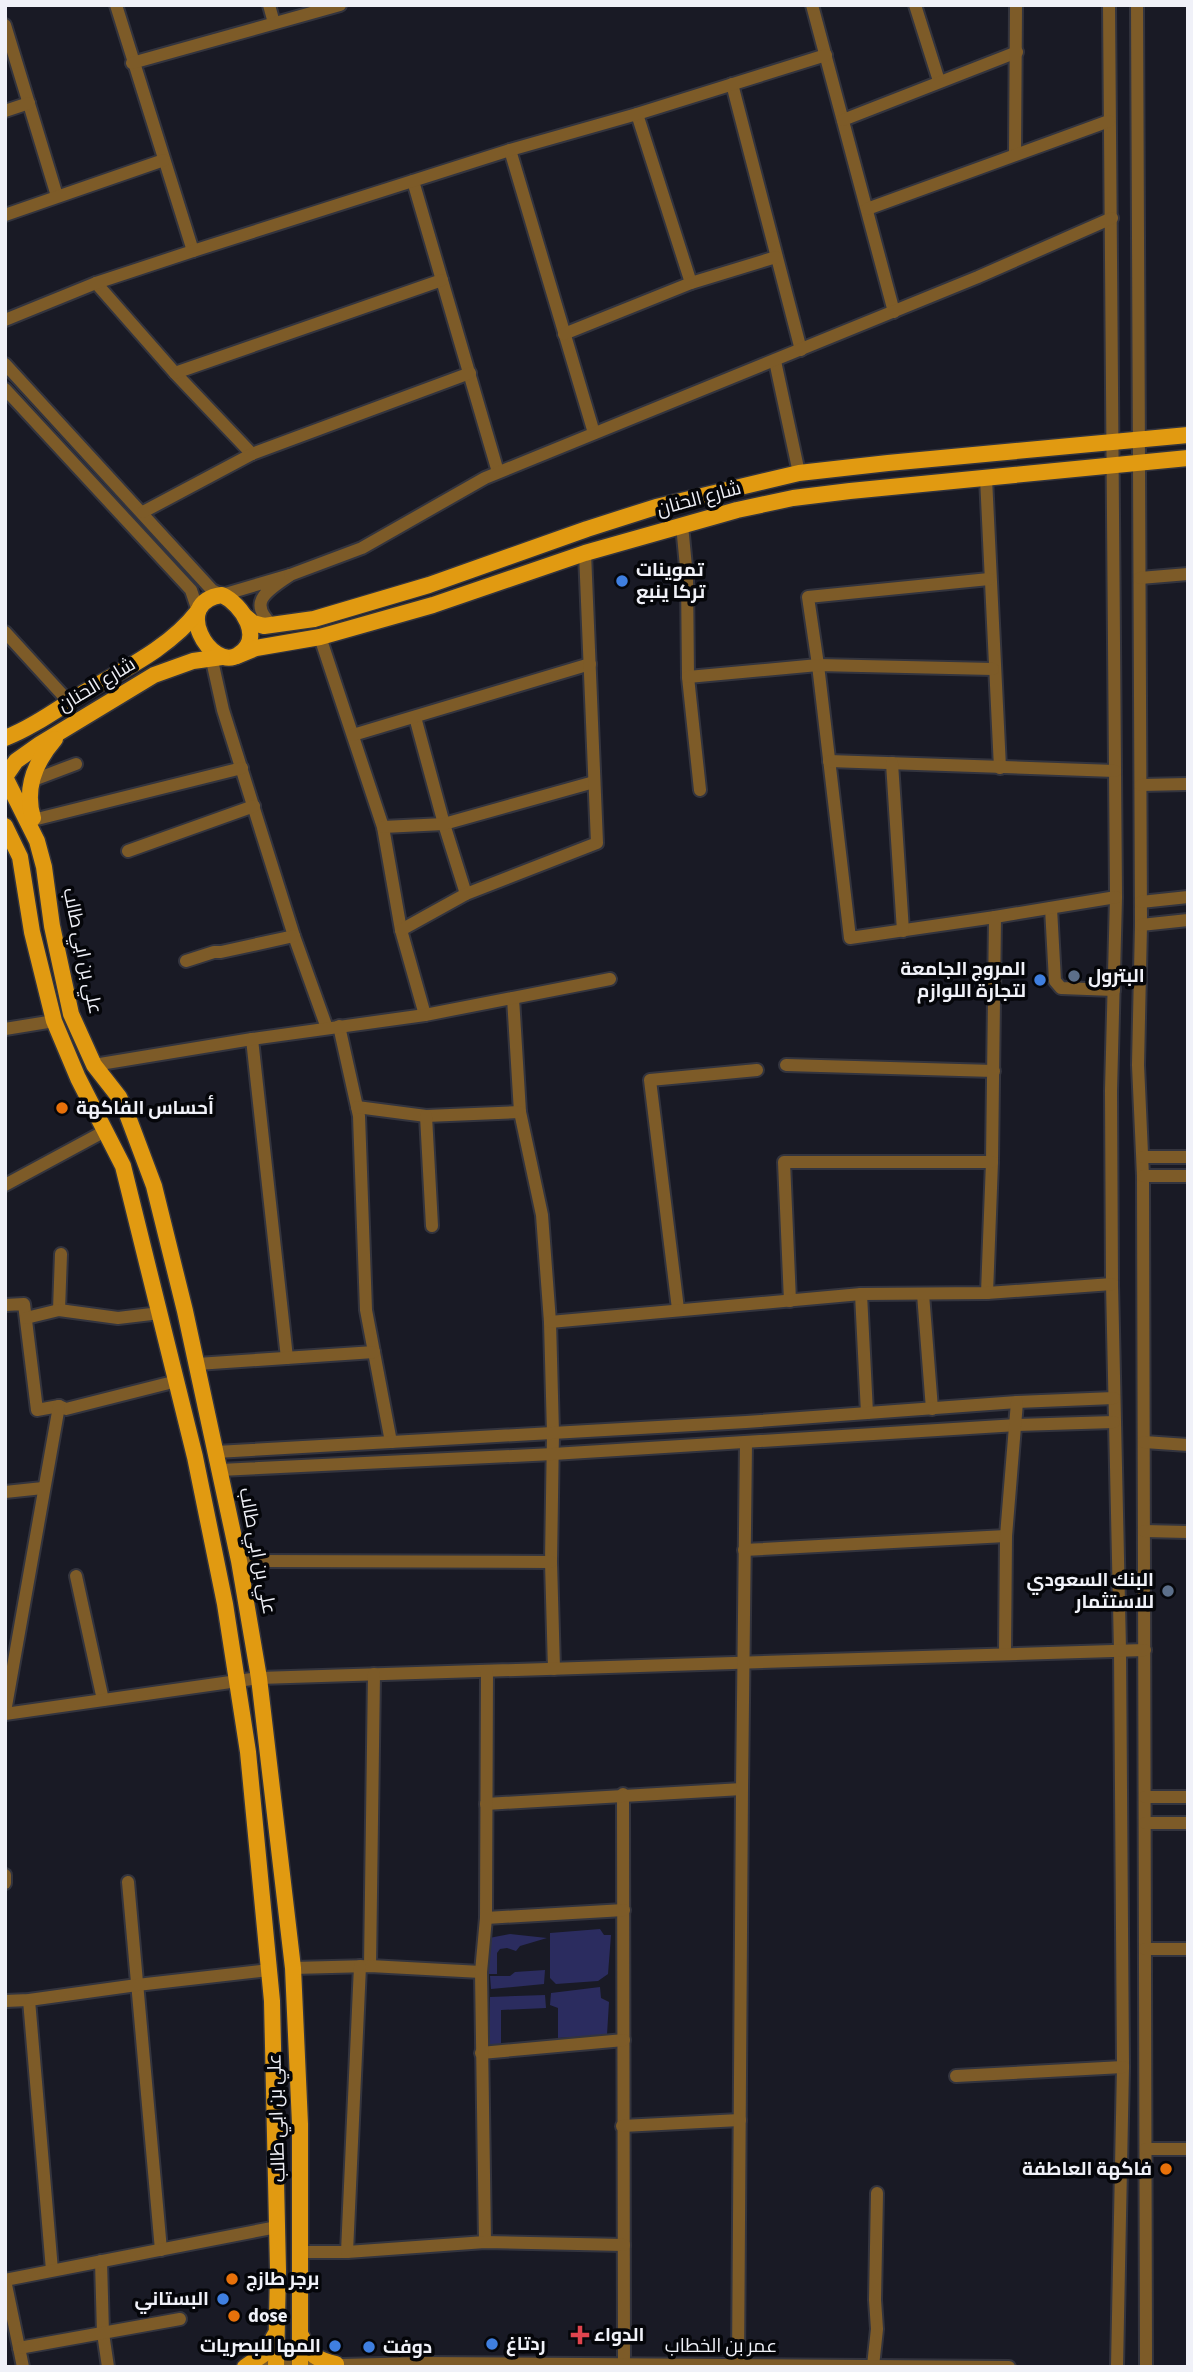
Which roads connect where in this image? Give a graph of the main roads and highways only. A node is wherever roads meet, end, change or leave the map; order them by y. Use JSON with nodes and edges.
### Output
{"nodes":[{"id":1,"x":1188,"y":435,"type":"edge"},
{"id":2,"x":1188,"y":458,"type":"edge"},
{"id":3,"x":198,"y":611,"type":"junction"},
{"id":4,"x":246,"y":617,"type":"junction"},
{"id":5,"x":220,"y":657,"type":"junction"},
{"id":6,"x":68,"y":727,"type":"junction"},
{"id":7,"x":5,"y":738,"type":"edge"},
{"id":8,"x":6,"y":775,"type":"edge"},
{"id":9,"x":5,"y":826,"type":"edge"},
{"id":10,"x":37,"y":841,"type":"junction"},
{"id":11,"x":277,"y":2329,"type":"junction"},
{"id":12,"x":300,"y":2330,"type":"junction"},
{"id":13,"x":336,"y":2364,"type":"road end"},
{"id":14,"x":272,"y":2366,"type":"edge"},
{"id":15,"x":300,"y":2366,"type":"edge"},
{"id":16,"x":245,"y":2367,"type":"edge"}],
"edges":[{"from":1,"to":4,"type":"main road","name":"شارع الحنان"},
{"from":2,"to":5,"type":"main road","name":"شارع الحنان"},
{"from":3,"to":4,"type":"main road"},
{"from":3,"to":5,"type":"main road"},
{"from":3,"to":7,"type":"main road","name":"شارع الحنان"},
{"from":4,"to":5,"type":"main road"},
{"from":5,"to":6,"type":"main road","name":"شارع الحنان"},
{"from":6,"to":8,"type":"main road","name":"شارع الحنان"},
{"from":6,"to":10,"type":"main road"},
{"from":8,"to":10,"type":"main road","name":"علي بن ابي طالب"},
{"from":9,"to":11,"type":"main road","name":"علي بن ابي طالب"},
{"from":10,"to":12,"type":"main road","name":"علي بن ابي طالب"},
{"from":11,"to":14,"type":"main road","name":"علي بن ابي طالب"},
{"from":11,"to":16,"type":"main road"},
{"from":12,"to":13,"type":"main road"},
{"from":12,"to":15,"type":"main road","name":"علي بن ابي طالب"}]}
